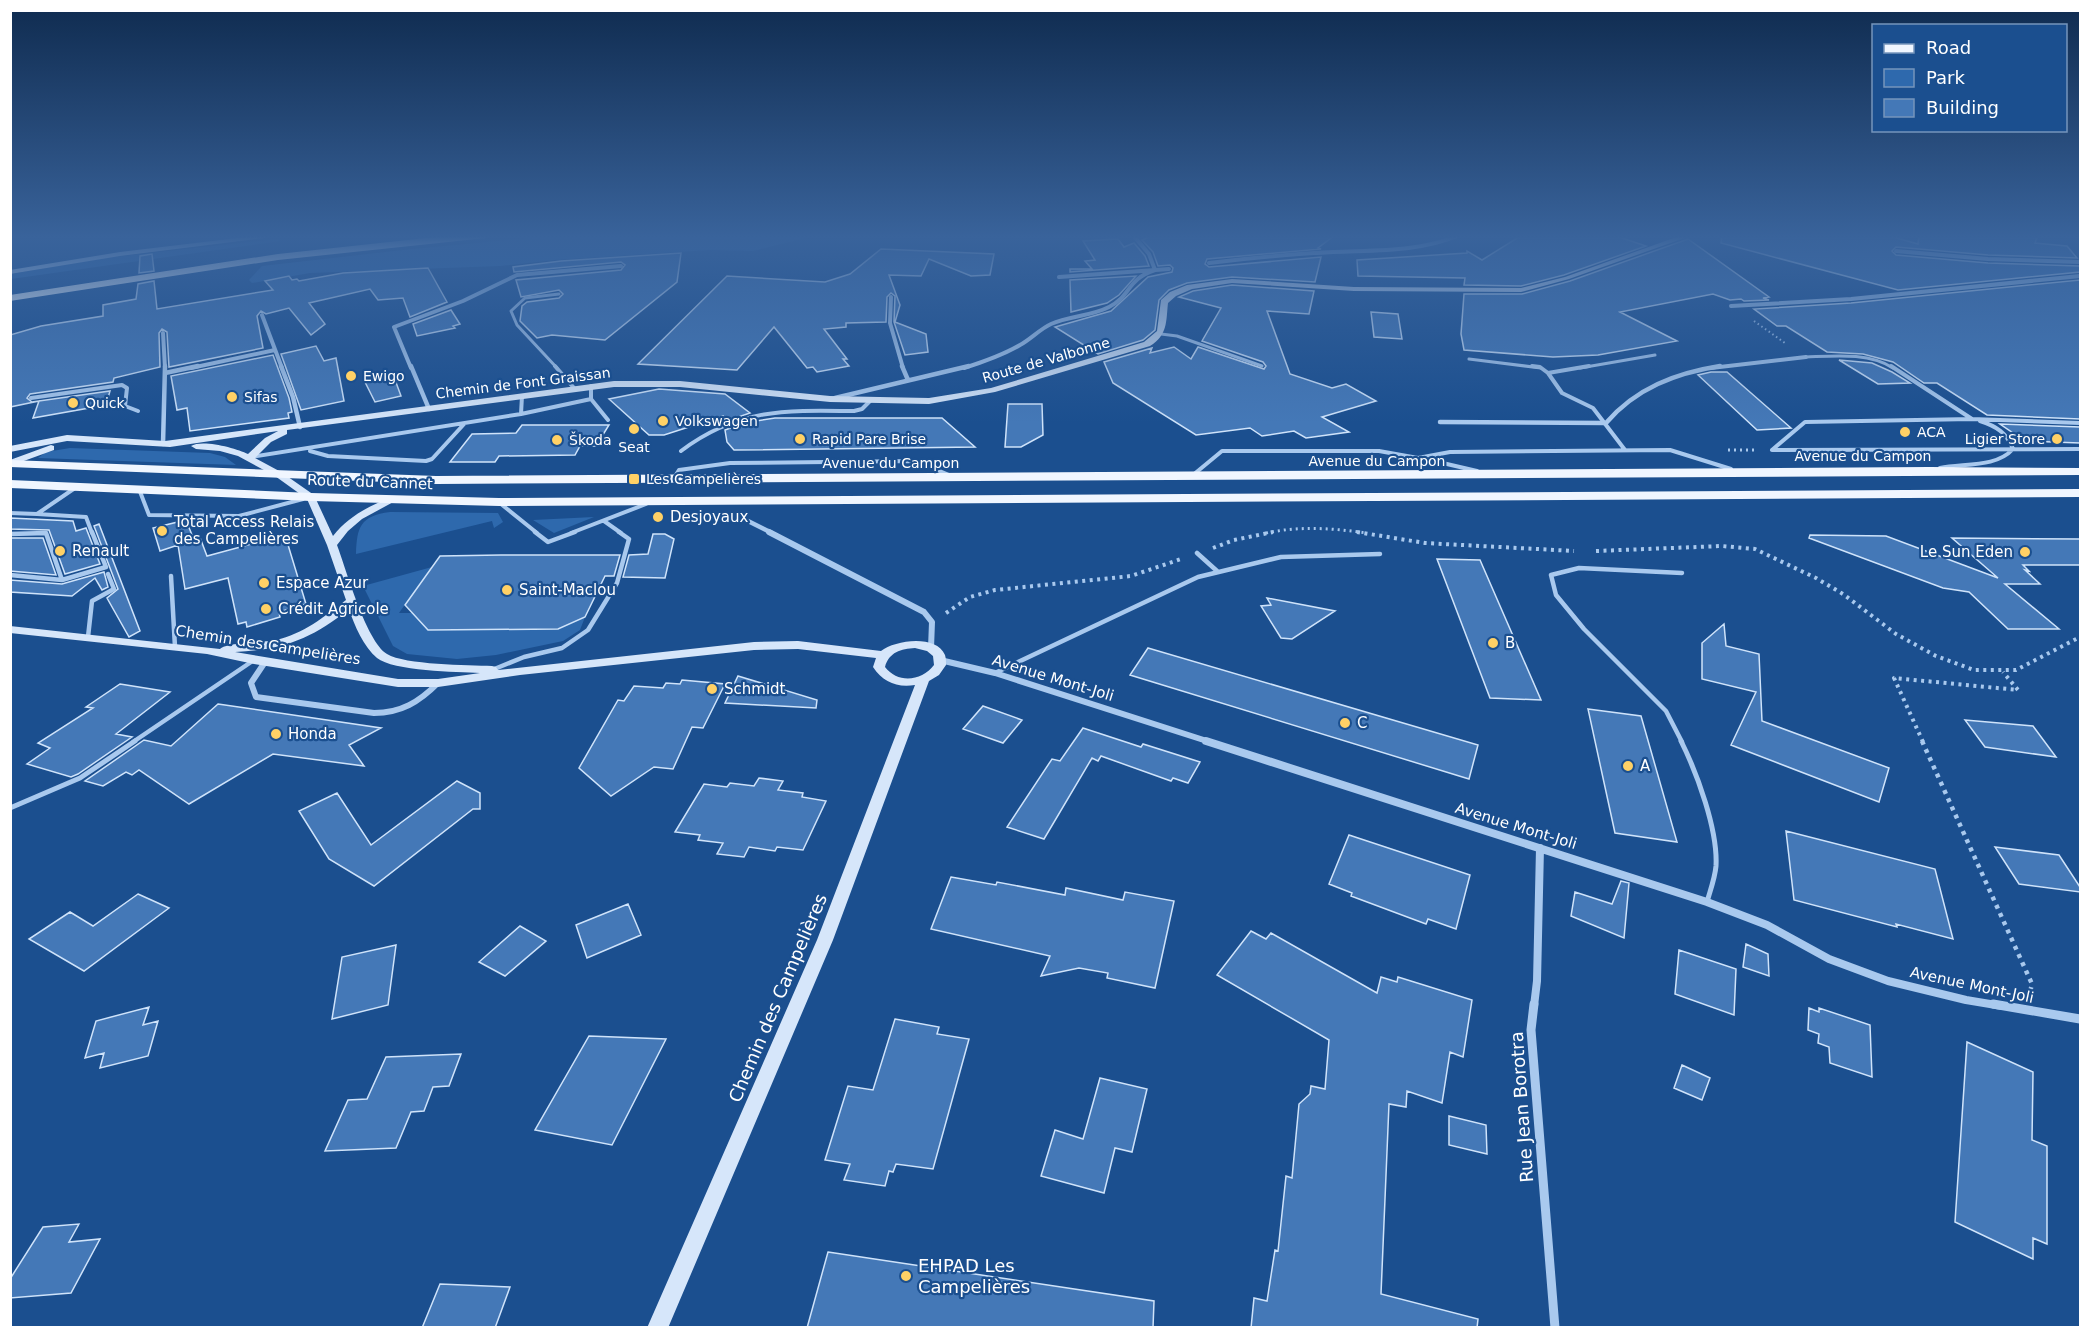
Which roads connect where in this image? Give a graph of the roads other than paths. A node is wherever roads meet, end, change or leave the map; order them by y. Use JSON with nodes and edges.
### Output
{"nodes":[{"id":1,"x":470,"y":297,"type":"edge"},
{"id":2,"x":529,"y":297,"type":"edge"},
{"id":3,"x":891,"y":297,"type":"dead end"},
{"id":4,"x":1120,"y":297,"type":"edge"},
{"id":5,"x":1169,"y":297,"type":"edge"},
{"id":6,"x":1867,"y":297,"type":"edge"},
{"id":7,"x":1731,"y":306,"type":"road end"},
{"id":8,"x":262,"y":315,"type":"dead end"},
{"id":9,"x":163,"y":333,"type":"dead end"},
{"id":10,"x":1161,"y":334,"type":"junction"},
{"id":11,"x":275,"y":350,"type":"junction"},
{"id":12,"x":1655,"y":356,"type":"dead end"},
{"id":13,"x":1806,"y":357,"type":"joint"},
{"id":14,"x":1469,"y":359,"type":"dead end"},
{"id":15,"x":1262,"y":366,"type":"dead end"},
{"id":16,"x":165,"y":373,"type":"junction"},
{"id":17,"x":1548,"y":373,"type":"junction"},
{"id":18,"x":908,"y":380,"type":"junction"},
{"id":19,"x":591,"y":386,"type":"junction"},
{"id":20,"x":574,"y":388,"type":"junction"},
{"id":21,"x":522,"y":396,"type":"junction"},
{"id":22,"x":31,"y":398,"type":"dead end"},
{"id":23,"x":591,"y":399,"type":"junction"},
{"id":24,"x":830,"y":399,"type":"junction"},
{"id":25,"x":870,"y":401,"type":"junction"},
{"id":26,"x":429,"y":409,"type":"junction"},
{"id":27,"x":138,"y":411,"type":"dead end"},
{"id":28,"x":521,"y":414,"type":"junction"},
{"id":29,"x":1972,"y":419,"type":"junction"},
{"id":30,"x":608,"y":420,"type":"dead end"},
{"id":31,"x":1440,"y":422,"type":"dead end"},
{"id":32,"x":465,"y":423,"type":"junction"},
{"id":33,"x":1606,"y":423,"type":"junction"},
{"id":34,"x":2080,"y":423,"type":"edge"},
{"id":35,"x":300,"y":426,"type":"junction"},
{"id":36,"x":93,"y":440,"type":"junction"},
{"id":37,"x":163,"y":444,"type":"junction"},
{"id":38,"x":10,"y":449,"type":"edge"},
{"id":39,"x":2013,"y":449,"type":"junction"},
{"id":40,"x":2080,"y":449,"type":"edge"},
{"id":41,"x":1625,"y":450,"type":"junction"},
{"id":42,"x":310,"y":451,"type":"junction"},
{"id":43,"x":681,"y":451,"type":"dead end"},
{"id":44,"x":249,"y":458,"type":"junction"},
{"id":45,"x":1418,"y":458,"type":"junction"},
{"id":46,"x":10,"y":463,"type":"edge"},
{"id":47,"x":1929,"y":471,"type":"junction"},
{"id":48,"x":1739,"y":472,"type":"junction"},
{"id":49,"x":2080,"y":472,"type":"edge"},
{"id":50,"x":278,"y":474,"type":"junction"},
{"id":51,"x":1494,"y":475,"type":"junction"},
{"id":52,"x":1191,"y":476,"type":"junction"},
{"id":53,"x":674,"y":479,"type":"joint"},
{"id":54,"x":10,"y":484,"type":"edge"},
{"id":55,"x":77,"y":486,"type":"junction"},
{"id":56,"x":139,"y":489,"type":"junction"},
{"id":57,"x":2080,"y":493,"type":"edge"},
{"id":58,"x":311,"y":498,"type":"junction"},
{"id":59,"x":392,"y":500,"type":"junction"},
{"id":60,"x":499,"y":502,"type":"junction"},
{"id":61,"x":651,"y":502,"type":"junction"},
{"id":62,"x":10,"y":513,"type":"edge"},
{"id":63,"x":37,"y":514,"type":"junction"},
{"id":64,"x":604,"y":520,"type":"junction"},
{"id":65,"x":748,"y":521,"type":"dead end"},
{"id":66,"x":10,"y":534,"type":"edge"},
{"id":67,"x":332,"y":545,"type":"junction"},
{"id":68,"x":1197,"y":554,"type":"road end"},
{"id":69,"x":1380,"y":554,"type":"dead end"},
{"id":70,"x":1217,"y":571,"type":"junction"},
{"id":71,"x":1682,"y":573,"type":"dead end"},
{"id":72,"x":108,"y":574,"type":"dead end"},
{"id":73,"x":10,"y":575,"type":"edge"},
{"id":74,"x":171,"y":576,"type":"dead end"},
{"id":75,"x":62,"y":580,"type":"junction"},
{"id":76,"x":350,"y":602,"type":"junction"},
{"id":77,"x":10,"y":628,"type":"edge"},
{"id":78,"x":88,"y":637,"type":"junction"},
{"id":79,"x":175,"y":647,"type":"junction"},
{"id":80,"x":931,"y":648,"type":"junction"},
{"id":81,"x":207,"y":650,"type":"junction"},
{"id":82,"x":883,"y":655,"type":"junction"},
{"id":83,"x":940,"y":660,"type":"junction"},
{"id":84,"x":259,"y":661,"type":"junction"},
{"id":85,"x":492,"y":670,"type":"junction"},
{"id":86,"x":520,"y":671,"type":"junction"},
{"id":87,"x":995,"y":673,"type":"junction"},
{"id":88,"x":924,"y":679,"type":"junction"},
{"id":89,"x":438,"y":683,"type":"junction"},
{"id":90,"x":10,"y":808,"type":"edge"},
{"id":91,"x":1540,"y":848,"type":"junction"},
{"id":92,"x":1707,"y":902,"type":"junction"},
{"id":93,"x":2080,"y":1019,"type":"edge"},
{"id":94,"x":657,"y":1328,"type":"edge"},
{"id":95,"x":1555,"y":1328,"type":"edge"}],
"edges":[{"from":1,"to":26,"type":"street"},
{"from":2,"to":20,"type":"lane"},
{"from":3,"to":18,"type":"street"},
{"from":4,"to":18,"type":"street"},
{"from":5,"to":10,"type":"street"},
{"from":6,"to":7,"type":"street"},
{"from":8,"to":11,"type":"street"},
{"from":9,"to":16,"type":"street"},
{"from":10,"to":15,"type":"lane"},
{"from":10,"to":25,"type":"street","name":"Route de Valbonne"},
{"from":11,"to":16,"type":"street"},
{"from":11,"to":35,"type":"street"},
{"from":12,"to":17,"type":"lane"},
{"from":13,"to":29,"type":"lane"},
{"from":13,"to":33,"type":"street"},
{"from":14,"to":17,"type":"lane"},
{"from":16,"to":37,"type":"street"},
{"from":17,"to":33,"type":"lane"},
{"from":18,"to":24,"type":"street"},
{"from":19,"to":20,"type":"street","name":"Chemin de Font Graissan"},
{"from":19,"to":23,"type":"lane"},
{"from":19,"to":24,"type":"street","name":"Chemin de Font Graissan"},
{"from":20,"to":21,"type":"street","name":"Chemin de Font Graissan"},
{"from":21,"to":26,"type":"street","name":"Chemin de Font Graissan"},
{"from":21,"to":28,"type":"lane"},
{"from":22,"to":27,"type":"lane"},
{"from":23,"to":28,"type":"lane"},
{"from":23,"to":30,"type":"lane"},
{"from":24,"to":25,"type":"street","name":"Route de Valbonne"},
{"from":25,"to":43,"type":"lane"},
{"from":26,"to":35,"type":"street","name":"Chemin de Font Graissan"},
{"from":28,"to":32,"type":"lane"},
{"from":29,"to":34,"type":"lane"},
{"from":29,"to":39,"type":"lane"},
{"from":29,"to":39,"type":"lane"},
{"from":31,"to":33,"type":"street"},
{"from":32,"to":42,"type":"lane"},
{"from":32,"to":42,"type":"lane"},
{"from":33,"to":41,"type":"lane"},
{"from":35,"to":37,"type":"street","name":"Chemin de Font Graissan"},
{"from":35,"to":44,"type":"street"},
{"from":36,"to":37,"type":"street"},
{"from":36,"to":38,"type":"street"},
{"from":36,"to":46,"type":"street"},
{"from":37,"to":44,"type":"street"},
{"from":39,"to":40,"type":"lane"},
{"from":39,"to":47,"type":"lane"},
{"from":41,"to":45,"type":"lane"},
{"from":41,"to":48,"type":"lane"},
{"from":42,"to":44,"type":"lane"},
{"from":44,"to":50,"type":"street"},
{"from":45,"to":51,"type":"lane"},
{"from":45,"to":52,"type":"lane"},
{"from":46,"to":50,"type":"main road","name":"Route du Cannet"},
{"from":47,"to":48,"type":"main road","name":"Avenue du Campon"},
{"from":47,"to":49,"type":"main road","name":"Avenue du Campon"},
{"from":48,"to":51,"type":"main road","name":"Avenue du Campon"},
{"from":50,"to":53,"type":"main road","name":"Route du Cannet"},
{"from":50,"to":58,"type":"street"},
{"from":51,"to":52,"type":"main road","name":"Avenue du Campon"},
{"from":52,"to":53,"type":"main road","name":"Avenue du Campon"},
{"from":54,"to":55,"type":"main road","name":"Route du Cannet"},
{"from":55,"to":56,"type":"main road","name":"Route du Cannet"},
{"from":55,"to":63,"type":"lane"},
{"from":56,"to":58,"type":"main road","name":"Route du Cannet"},
{"from":56,"to":58,"type":"lane"},
{"from":57,"to":61,"type":"main road","name":"Route du Cannet"},
{"from":58,"to":59,"type":"main road","name":"Route du Cannet"},
{"from":58,"to":67,"type":"street","name":"Chemin des Campelières"},
{"from":59,"to":60,"type":"main road","name":"Route du Cannet"},
{"from":59,"to":67,"type":"street"},
{"from":60,"to":61,"type":"main road","name":"Route du Cannet"},
{"from":60,"to":64,"type":"lane"},
{"from":61,"to":64,"type":"lane"},
{"from":62,"to":63,"type":"lane"},
{"from":63,"to":75,"type":"lane"},
{"from":64,"to":85,"type":"lane"},
{"from":65,"to":80,"type":"street"},
{"from":66,"to":75,"type":"lane"},
{"from":67,"to":76,"type":"street","name":"Chemin des Campelières"},
{"from":68,"to":70,"type":"lane"},
{"from":69,"to":70,"type":"lane"},
{"from":70,"to":87,"type":"lane"},
{"from":71,"to":92,"type":"lane"},
{"from":72,"to":78,"type":"lane"},
{"from":73,"to":75,"type":"lane"},
{"from":74,"to":79,"type":"lane"},
{"from":76,"to":81,"type":"street"},
{"from":76,"to":85,"type":"street","name":"Chemin des Campelières"},
{"from":77,"to":78,"type":"street","name":"Chemin des Campelières"},
{"from":78,"to":79,"type":"street","name":"Chemin des Campelières"},
{"from":79,"to":81,"type":"street","name":"Chemin des Campelières"},
{"from":80,"to":82,"type":"street"},
{"from":80,"to":83,"type":"street"},
{"from":81,"to":84,"type":"street","name":"Chemin des Campelières"},
{"from":82,"to":86,"type":"street","name":"Chemin des Campelières"},
{"from":82,"to":88,"type":"street"},
{"from":83,"to":87,"type":"street","name":"Avenue Mont-Joli"},
{"from":83,"to":88,"type":"street"},
{"from":84,"to":89,"type":"street","name":"Chemin des Campelières"},
{"from":84,"to":89,"type":"street"},
{"from":84,"to":90,"type":"lane"},
{"from":85,"to":86,"type":"street","name":"Chemin des Campelières"},
{"from":86,"to":89,"type":"street","name":"Chemin des Campelières"},
{"from":87,"to":91,"type":"street","name":"Avenue Mont-Joli"},
{"from":88,"to":94,"type":"street","name":"Chemin des Campelières"},
{"from":91,"to":92,"type":"street","name":"Avenue Mont-Joli"},
{"from":91,"to":95,"type":"street","name":"Rue Jean Borotra"},
{"from":92,"to":93,"type":"street","name":"Avenue Mont-Joli"}]}
